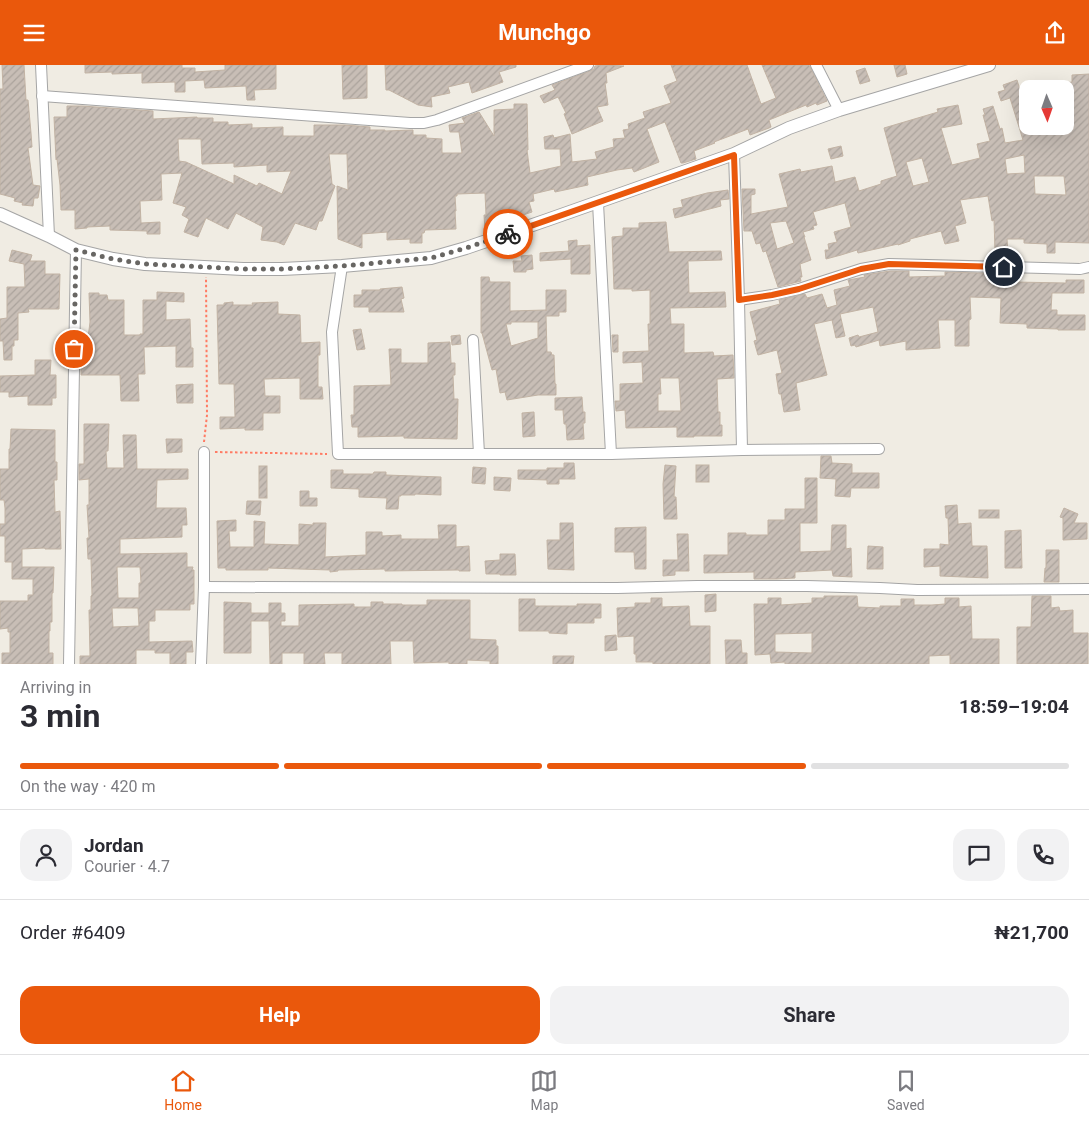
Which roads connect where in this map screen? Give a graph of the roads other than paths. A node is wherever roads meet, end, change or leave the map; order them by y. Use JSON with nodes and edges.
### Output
{"nodes":[{"id":1,"x":41,"y":65,"type":"edge"},
{"id":2,"x":588,"y":65,"type":"edge"},
{"id":3,"x":816,"y":65,"type":"edge"},
{"id":4,"x":989,"y":65,"type":"edge"},
{"id":5,"x":42,"y":96,"type":"junction"},
{"id":6,"x":838,"y":109,"type":"junction"},
{"id":7,"x":734,"y":155,"type":"junction"},
{"id":8,"x":598,"y":203,"type":"junction"},
{"id":9,"x":0,"y":214,"type":"edge"},
{"id":10,"x":49,"y":236,"type":"junction"},
{"id":11,"x":76,"y":250,"type":"junction"},
{"id":12,"x":342,"y":266,"type":"junction"},
{"id":13,"x":1089,"y":267,"type":"edge"},
{"id":14,"x":739,"y":300,"type":"junction"},
{"id":15,"x":473,"y":340,"type":"dead end"},
{"id":16,"x":879,"y":449,"type":"dead end"},
{"id":17,"x":742,"y":450,"type":"junction"},
{"id":18,"x":204,"y":452,"type":"road end"},
{"id":19,"x":479,"y":454,"type":"junction"},
{"id":20,"x":611,"y":454,"type":"junction"},
{"id":21,"x":204,"y":587,"type":"junction"},
{"id":22,"x":1088,"y":589,"type":"dead end"},
{"id":23,"x":69,"y":664,"type":"edge"},
{"id":24,"x":200,"y":664,"type":"edge"}],
"edges":[{"from":1,"to":5,"type":"street"},
{"from":2,"to":5,"type":"street"},
{"from":3,"to":6,"type":"street"},
{"from":4,"to":6,"type":"street"},
{"from":5,"to":10,"type":"street"},
{"from":6,"to":7,"type":"street"},
{"from":7,"to":8,"type":"street"},
{"from":7,"to":14,"type":"street"},
{"from":8,"to":12,"type":"street"},
{"from":8,"to":20,"type":"street"},
{"from":9,"to":10,"type":"street"},
{"from":10,"to":11,"type":"street"},
{"from":11,"to":12,"type":"street"},
{"from":11,"to":23,"type":"street"},
{"from":12,"to":19,"type":"street"},
{"from":13,"to":14,"type":"street"},
{"from":14,"to":17,"type":"street"},
{"from":15,"to":19,"type":"street"},
{"from":16,"to":17,"type":"street"},
{"from":17,"to":20,"type":"street"},
{"from":18,"to":21,"type":"street"},
{"from":19,"to":20,"type":"street"},
{"from":21,"to":22,"type":"street"},
{"from":21,"to":24,"type":"street"}]}
